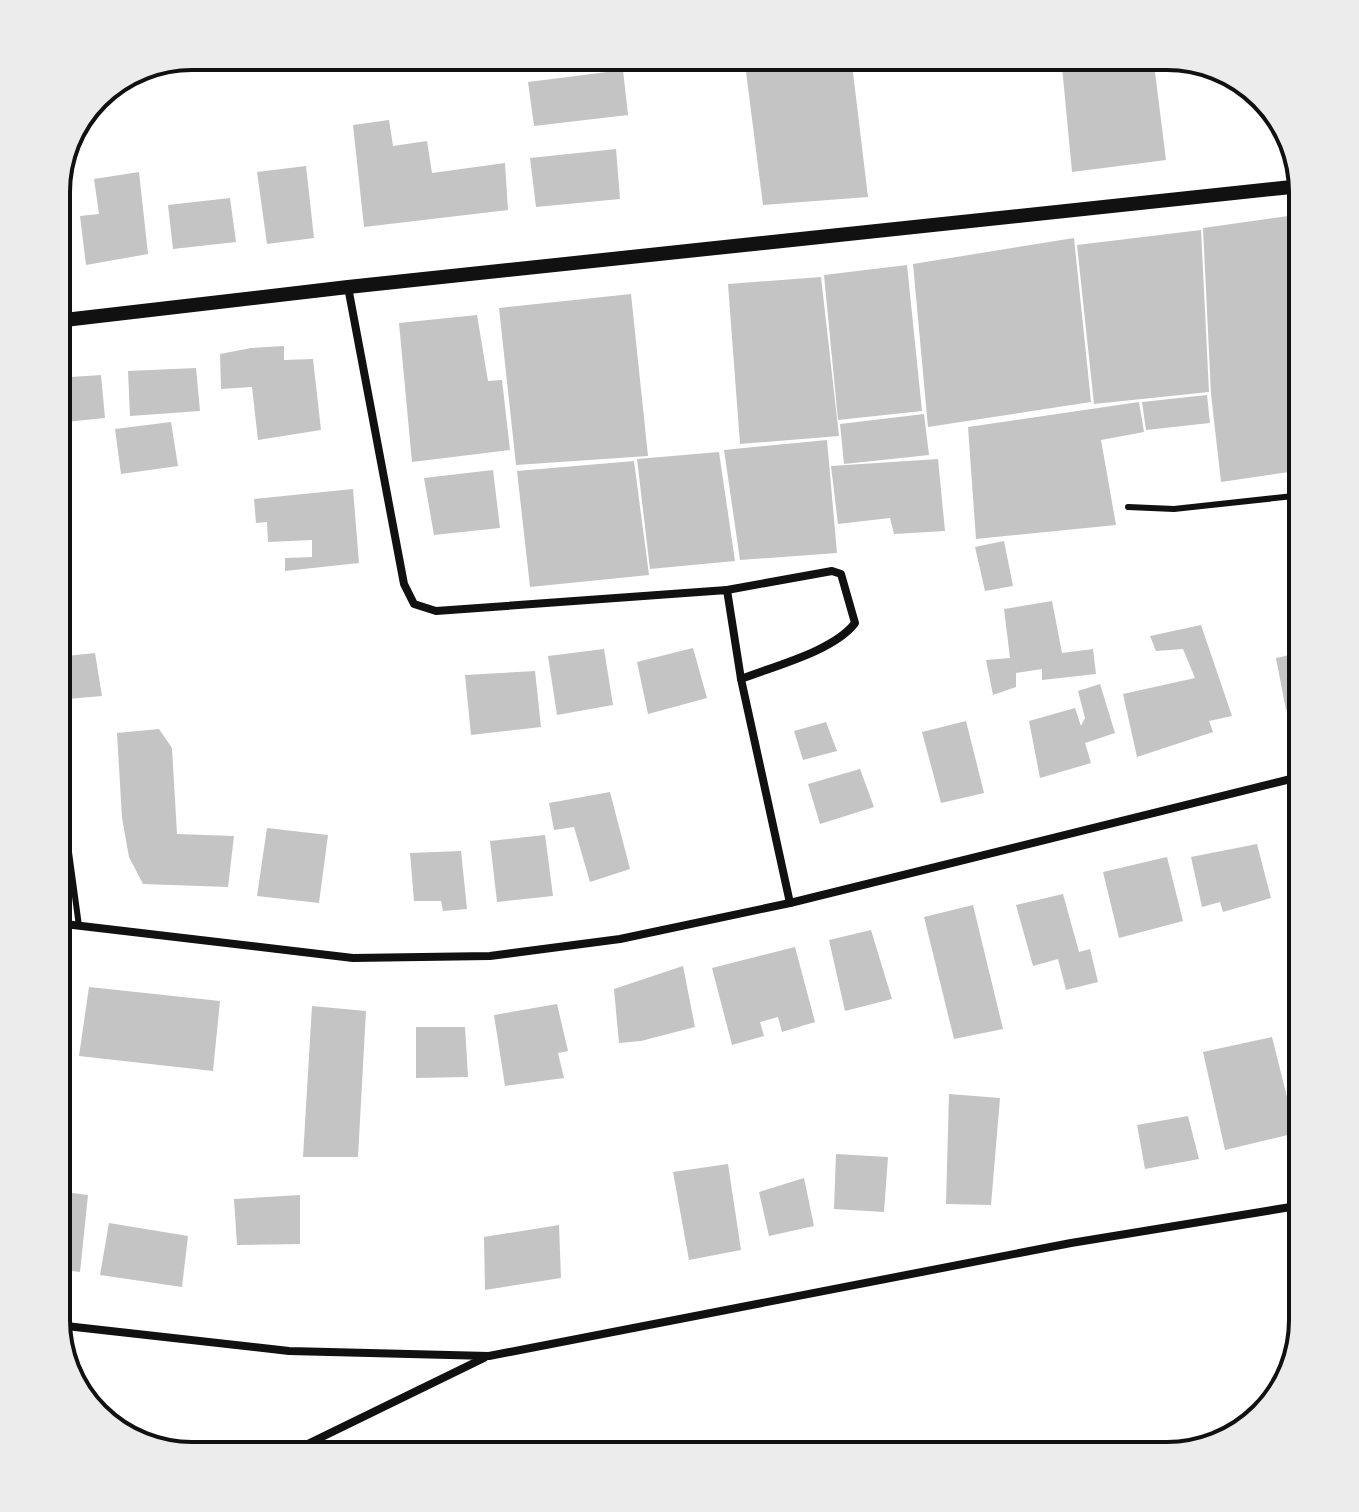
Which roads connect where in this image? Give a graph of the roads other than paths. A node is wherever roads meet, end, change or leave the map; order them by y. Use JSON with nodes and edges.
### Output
{"nodes":[{"id":1,"x":1289,"y":187,"type":"edge"},
{"id":2,"x":348,"y":287,"type":"junction"},
{"id":3,"x":70,"y":319,"type":"edge"},
{"id":4,"x":1289,"y":497,"type":"edge"},
{"id":5,"x":1128,"y":507,"type":"dead end"},
{"id":6,"x":727,"y":590,"type":"junction"},
{"id":7,"x":741,"y":679,"type":"junction"},
{"id":8,"x":1289,"y":779,"type":"edge"},
{"id":9,"x":70,"y":860,"type":"edge"},
{"id":10,"x":790,"y":903,"type":"junction"},
{"id":11,"x":70,"y":925,"type":"edge"},
{"id":12,"x":79,"y":926,"type":"junction"},
{"id":13,"x":1289,"y":1207,"type":"edge"},
{"id":14,"x":71,"y":1327,"type":"edge"},
{"id":15,"x":489,"y":1356,"type":"junction"},
{"id":16,"x":312,"y":1442,"type":"edge"}],
"edges":[{"from":1,"to":2,"type":"street"},
{"from":2,"to":3,"type":"street"},
{"from":2,"to":6,"type":"street"},
{"from":4,"to":5,"type":"lane"},
{"from":6,"to":7,"type":"street"},
{"from":6,"to":7,"type":"street"},
{"from":7,"to":10,"type":"street"},
{"from":8,"to":10,"type":"street"},
{"from":9,"to":12,"type":"lane"},
{"from":10,"to":12,"type":"street"},
{"from":11,"to":12,"type":"street"},
{"from":13,"to":15,"type":"street"},
{"from":14,"to":15,"type":"street"},
{"from":15,"to":16,"type":"street"}]}
